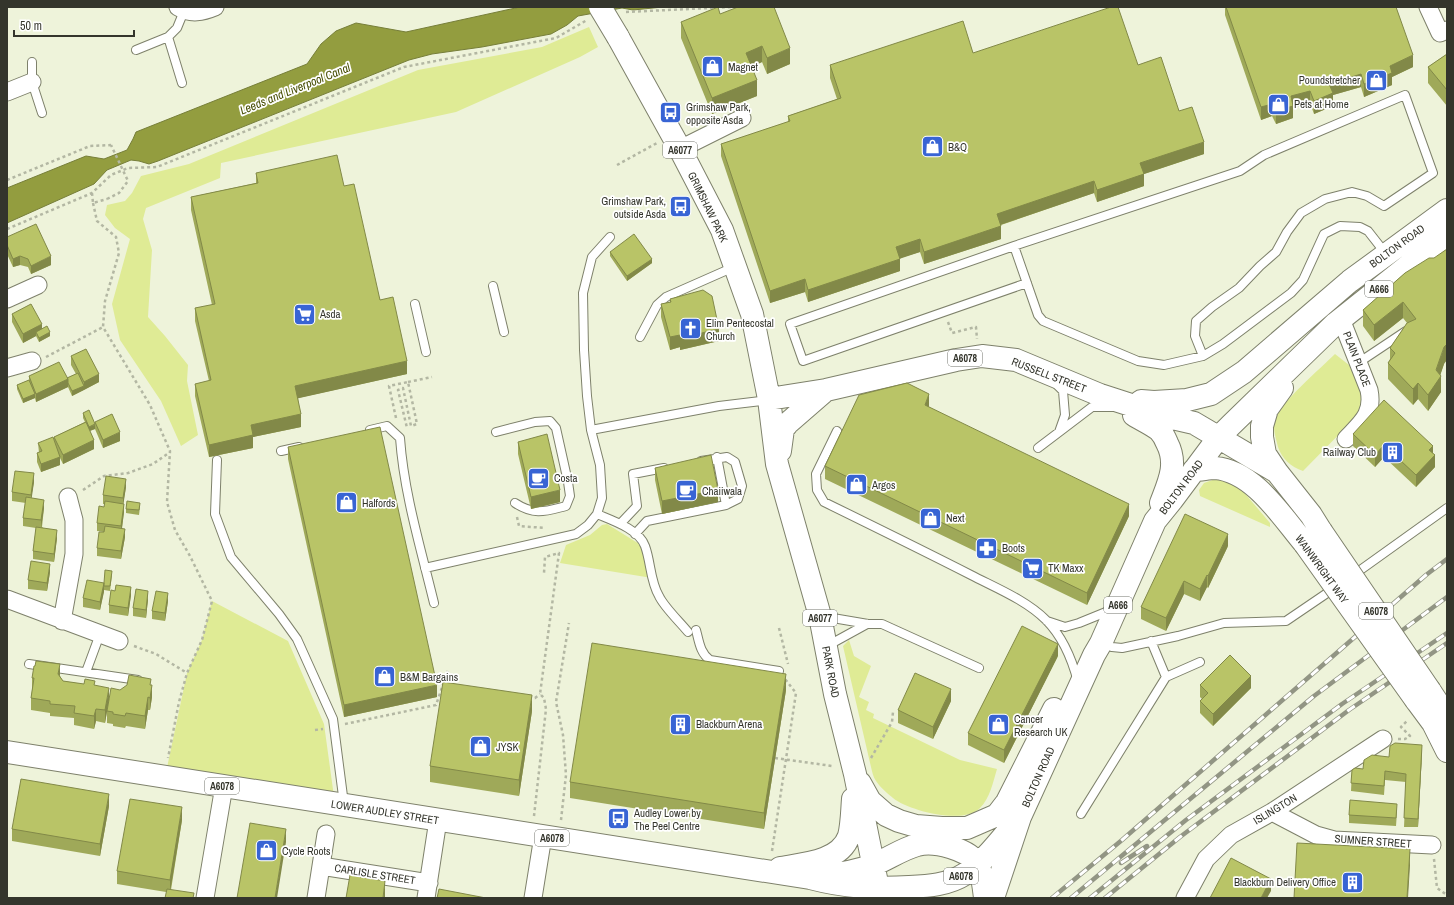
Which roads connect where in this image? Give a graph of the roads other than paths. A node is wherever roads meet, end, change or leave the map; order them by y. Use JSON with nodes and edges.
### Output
{"nodes":[{"id":1,"x":216,"y":7,"type":"edge"},
{"id":2,"x":1428,"y":7,"type":"edge"},
{"id":3,"x":181,"y":9,"type":"edge"},
{"id":4,"x":603,"y":13,"type":"edge"},
{"id":5,"x":1447,"y":30,"type":"edge"},
{"id":6,"x":168,"y":37,"type":"junction"},
{"id":7,"x":136,"y":50,"type":"dead end"},
{"id":8,"x":32,"y":62,"type":"dead end"},
{"id":9,"x":32,"y":82,"type":"junction"},
{"id":10,"x":182,"y":84,"type":"dead end"},
{"id":11,"x":7,"y":92,"type":"edge"},
{"id":12,"x":42,"y":112,"type":"dead end"},
{"id":13,"x":742,"y":118,"type":"dead end"},
{"id":14,"x":680,"y":150,"type":"junction"},
{"id":15,"x":1447,"y":210,"type":"edge"},
{"id":16,"x":1447,"y":235,"type":"edge"},
{"id":17,"x":610,"y":237,"type":"dead end"},
{"id":18,"x":1014,"y":246,"type":"junction"},
{"id":19,"x":1394,"y":262,"type":"junction"},
{"id":20,"x":735,"y":266,"type":"junction"},
{"id":21,"x":1027,"y":284,"type":"junction"},
{"id":22,"x":38,"y":285,"type":"dead end"},
{"id":23,"x":493,"y":286,"type":"dead end"},
{"id":24,"x":7,"y":299,"type":"edge"},
{"id":25,"x":415,"y":304,"type":"dead end"},
{"id":26,"x":1341,"y":319,"type":"junction"},
{"id":27,"x":1406,"y":331,"type":"edge"},
{"id":28,"x":504,"y":332,"type":"dead end"},
{"id":29,"x":640,"y":337,"type":"dead end"},
{"id":30,"x":1314,"y":345,"type":"junction"},
{"id":31,"x":426,"y":352,"type":"dead end"},
{"id":32,"x":1202,"y":356,"type":"junction"},
{"id":33,"x":32,"y":361,"type":"road end"},
{"id":34,"x":1358,"y":363,"type":"junction"},
{"id":35,"x":7,"y":368,"type":"edge"},
{"id":36,"x":1044,"y":371,"type":"junction"},
{"id":37,"x":1244,"y":372,"type":"junction"},
{"id":38,"x":826,"y":390,"type":"junction"},
{"id":39,"x":1100,"y":395,"type":"junction"},
{"id":40,"x":769,"y":400,"type":"junction"},
{"id":41,"x":1121,"y":407,"type":"junction"},
{"id":42,"x":591,"y":430,"type":"junction"},
{"id":43,"x":364,"y":431,"type":"edge"},
{"id":44,"x":836,"y":431,"type":"dead end"},
{"id":45,"x":496,"y":432,"type":"dead end"},
{"id":46,"x":1059,"y":432,"type":"junction"},
{"id":47,"x":1227,"y":435,"type":"junction"},
{"id":48,"x":1346,"y":439,"type":"dead end"},
{"id":49,"x":304,"y":446,"type":"edge"},
{"id":50,"x":1038,"y":448,"type":"dead end"},
{"id":51,"x":282,"y":451,"type":"dead end"},
{"id":52,"x":717,"y":457,"type":"junction"},
{"id":53,"x":217,"y":460,"type":"dead end"},
{"id":54,"x":694,"y":462,"type":"edge"},
{"id":55,"x":777,"y":464,"type":"junction"},
{"id":56,"x":671,"y":467,"type":"edge"},
{"id":57,"x":1194,"y":470,"type":"junction"},
{"id":58,"x":1277,"y":472,"type":"junction"},
{"id":59,"x":1264,"y":494,"type":"junction"},
{"id":60,"x":68,"y":497,"type":"road end"},
{"id":61,"x":516,"y":503,"type":"dead end"},
{"id":62,"x":726,"y":505,"type":"junction"},
{"id":63,"x":1447,"y":508,"type":"edge"},
{"id":64,"x":597,"y":514,"type":"junction"},
{"id":65,"x":1155,"y":521,"type":"junction"},
{"id":66,"x":621,"y":523,"type":"junction"},
{"id":67,"x":635,"y":534,"type":"junction"},
{"id":68,"x":1313,"y":538,"type":"junction"},
{"id":69,"x":425,"y":568,"type":"junction"},
{"id":70,"x":7,"y":599,"type":"edge"},
{"id":71,"x":434,"y":603,"type":"dead end"},
{"id":72,"x":1116,"y":608,"type":"junction"},
{"id":73,"x":820,"y":616,"type":"junction"},
{"id":74,"x":62,"y":620,"type":"junction"},
{"id":75,"x":1047,"y":621,"type":"junction"},
{"id":76,"x":868,"y":624,"type":"junction"},
{"id":77,"x":100,"y":634,"type":"junction"},
{"id":78,"x":119,"y":641,"type":"road end"},
{"id":79,"x":1151,"y":641,"type":"junction"},
{"id":80,"x":1101,"y":643,"type":"junction"},
{"id":81,"x":826,"y":647,"type":"junction"},
{"id":82,"x":1200,"y":662,"type":"dead end"},
{"id":83,"x":29,"y":664,"type":"dead end"},
{"id":84,"x":979,"y":668,"type":"dead end"},
{"id":85,"x":86,"y":672,"type":"junction"},
{"id":86,"x":783,"y":673,"type":"edge"},
{"id":87,"x":1166,"y":677,"type":"junction"},
{"id":88,"x":143,"y":681,"type":"edge"},
{"id":89,"x":1079,"y":687,"type":"junction"},
{"id":90,"x":1419,"y":703,"type":"junction"},
{"id":91,"x":1447,"y":717,"type":"edge"},
{"id":92,"x":1383,"y":739,"type":"dead end"},
{"id":93,"x":1447,"y":751,"type":"edge"},
{"id":94,"x":7,"y":752,"type":"edge"},
{"id":95,"x":855,"y":774,"type":"junction"},
{"id":96,"x":224,"y":786,"type":"junction"},
{"id":97,"x":344,"y":805,"type":"junction"},
{"id":98,"x":1272,"y":812,"type":"junction"},
{"id":99,"x":1082,"y":814,"type":"dead end"},
{"id":100,"x":1020,"y":817,"type":"junction"},
{"id":101,"x":438,"y":820,"type":"junction"},
{"id":102,"x":326,"y":834,"type":"dead end"},
{"id":103,"x":544,"y":837,"type":"junction"},
{"id":104,"x":1432,"y":845,"type":"road end"},
{"id":105,"x":767,"y":862,"type":"junction"},
{"id":106,"x":873,"y":865,"type":"junction"},
{"id":107,"x":978,"y":865,"type":"junction"},
{"id":108,"x":321,"y":866,"type":"junction"},
{"id":109,"x":810,"y":878,"type":"junction"},
{"id":110,"x":427,"y":890,"type":"edge"},
{"id":111,"x":879,"y":893,"type":"edge"},
{"id":112,"x":205,"y":898,"type":"edge"},
{"id":113,"x":316,"y":898,"type":"edge"},
{"id":114,"x":533,"y":898,"type":"edge"},
{"id":115,"x":849,"y":898,"type":"edge"},
{"id":116,"x":985,"y":898,"type":"edge"},
{"id":117,"x":993,"y":898,"type":"edge"},
{"id":118,"x":1185,"y":898,"type":"edge"}],
"edges":[{"from":1,"to":3,"type":"street"},
{"from":2,"to":5,"type":"street"},
{"from":3,"to":6,"type":"lane"},
{"from":4,"to":14,"type":"highway","name":"GRIMSHAW PARK","number":"A6077","bridge":true},
{"from":6,"to":7,"type":"lane"},
{"from":6,"to":10,"type":"lane"},
{"from":8,"to":9,"type":"lane"},
{"from":9,"to":11,"type":"street"},
{"from":9,"to":12,"type":"lane"},
{"from":13,"to":14,"type":"street"},
{"from":14,"to":20,"type":"highway","name":"GRIMSHAW PARK","number":"A6077"},
{"from":15,"to":19,"type":"highway","name":"BOLTON ROAD","number":"A666"},
{"from":16,"to":19,"type":"highway","name":"BOLTON ROAD","number":"A666"},
{"from":17,"to":42,"type":"lane"},
{"from":18,"to":21,"type":"lane"},
{"from":18,"to":21,"type":"lane"},
{"from":18,"to":32,"type":"lane"},
{"from":19,"to":26,"type":"highway","name":"BOLTON ROAD","number":"A666"},
{"from":19,"to":32,"type":"lane"},
{"from":19,"to":37,"type":"highway","name":"BOLTON ROAD","number":"A666"},
{"from":20,"to":29,"type":"lane"},
{"from":20,"to":40,"type":"highway","name":"GRIMSHAW PARK","number":"A6077"},
{"from":21,"to":32,"type":"lane"},
{"from":22,"to":24,"type":"street"},
{"from":23,"to":28,"type":"lane"},
{"from":25,"to":31,"type":"lane"},
{"from":26,"to":30,"type":"highway","name":"BOLTON ROAD","number":"A666"},
{"from":26,"to":34,"type":"street","name":"PLAIN PLACE"},
{"from":27,"to":34,"type":"lane"},
{"from":30,"to":47,"type":"highway","name":"BOLTON ROAD","number":"A666"},
{"from":30,"to":58,"type":"highway","number":"A6078"},
{"from":33,"to":35,"type":"street"},
{"from":34,"to":48,"type":"street","name":"PLAIN PLACE"},
{"from":36,"to":38,"type":"highway","name":"RUSSELL STREET","number":"A6078"},
{"from":36,"to":39,"type":"highway","name":"RUSSELL STREET","number":"A6078"},
{"from":36,"to":46,"type":"lane"},
{"from":37,"to":39,"type":"highway","name":"BOLTON ROAD","number":"A666"},
{"from":37,"to":47,"type":"highway"},
{"from":38,"to":40,"type":"highway","name":"RUSSELL STREET","number":"A6078"},
{"from":38,"to":55,"type":"highway","name":"RUSSELL STREET","number":"A6078"},
{"from":39,"to":41,"type":"highway"},
{"from":39,"to":47,"type":"highway","name":"RUSSELL STREET","number":"A6078"},
{"from":40,"to":42,"type":"lane"},
{"from":40,"to":55,"type":"highway","name":"PARK ROAD","number":"A6077"},
{"from":41,"to":46,"type":"lane"},
{"from":41,"to":65,"type":"highway"},
{"from":42,"to":64,"type":"lane"},
{"from":43,"to":69,"type":"lane"},
{"from":44,"to":75,"type":"lane"},
{"from":45,"to":61,"type":"lane"},
{"from":46,"to":50,"type":"lane"},
{"from":47,"to":57,"type":"highway","name":"BOLTON ROAD","number":"A666"},
{"from":47,"to":58,"type":"highway","name":"WAINWRIGHT WAY","number":"A6078"},
{"from":47,"to":59,"type":"highway"},
{"from":49,"to":51,"type":"lane"},
{"from":52,"to":54,"type":"lane"},
{"from":52,"to":62,"type":"lane"},
{"from":52,"to":62,"type":"lane"},
{"from":53,"to":97,"type":"lane"},
{"from":55,"to":73,"type":"highway","name":"PARK ROAD","number":"A6077"},
{"from":56,"to":66,"type":"lane"},
{"from":57,"to":59,"type":"highway","name":"WAINWRIGHT WAY","number":"A6078"},
{"from":57,"to":65,"type":"highway","name":"BOLTON ROAD","number":"A666"},
{"from":58,"to":68,"type":"highway","name":"WAINWRIGHT WAY","number":"A6078"},
{"from":59,"to":68,"type":"highway","name":"WAINWRIGHT WAY","number":"A6078"},
{"from":60,"to":74,"type":"street"},
{"from":62,"to":67,"type":"lane"},
{"from":63,"to":79,"type":"lane"},
{"from":64,"to":66,"type":"lane"},
{"from":64,"to":69,"type":"lane"},
{"from":65,"to":72,"type":"highway","name":"BOLTON ROAD","number":"A666"},
{"from":66,"to":67,"type":"lane"},
{"from":67,"to":86,"type":"lane"},
{"from":68,"to":90,"type":"highway","name":"WAINWRIGHT WAY","number":"A6078","bridge":true},
{"from":69,"to":71,"type":"lane"},
{"from":70,"to":74,"type":"street"},
{"from":72,"to":75,"type":"lane"},
{"from":72,"to":80,"type":"highway","name":"BOLTON ROAD","number":"A666"},
{"from":73,"to":76,"type":"lane"},
{"from":73,"to":81,"type":"highway","name":"PARK ROAD","number":"A6077"},
{"from":74,"to":77,"type":"street"},
{"from":75,"to":89,"type":"lane"},
{"from":76,"to":81,"type":"lane"},
{"from":76,"to":84,"type":"lane"},
{"from":77,"to":78,"type":"street"},
{"from":77,"to":85,"type":"lane"},
{"from":79,"to":80,"type":"lane"},
{"from":79,"to":87,"type":"lane"},
{"from":80,"to":89,"type":"highway","name":"BOLTON ROAD","number":"A666"},
{"from":81,"to":95,"type":"highway","name":"PARK ROAD","number":"A6077"},
{"from":82,"to":87,"type":"lane"},
{"from":83,"to":85,"type":"lane"},
{"from":85,"to":88,"type":"lane"},
{"from":87,"to":99,"type":"lane"},
{"from":89,"to":95,"type":"highway"},
{"from":89,"to":100,"type":"highway","name":"BOLTON ROAD","number":"A666"},
{"from":90,"to":91,"type":"highway","name":"WAINWRIGHT WAY","number":"A6078"},
{"from":90,"to":93,"type":"highway","name":"WAINWRIGHT WAY","number":"A6078"},
{"from":92,"to":98,"type":"street","name":"ISLINGTON"},
{"from":94,"to":96,"type":"highway","name":"LOWER AUDLEY STREET","number":"A6078"},
{"from":95,"to":105,"type":"highway","name":"LOWER AUDLEY STREET","number":"A6078"},
{"from":95,"to":106,"type":"highway","name":"PARK ROAD"},
{"from":96,"to":97,"type":"highway","name":"LOWER AUDLEY STREET","number":"A6078"},
{"from":96,"to":112,"type":"street"},
{"from":97,"to":101,"type":"highway","name":"LOWER AUDLEY STREET","number":"A6078"},
{"from":98,"to":104,"type":"street","name":"SUMNER STREET"},
{"from":98,"to":118,"type":"street","name":"ISLINGTON"},
{"from":100,"to":107,"type":"highway","number":"A6078"},
{"from":100,"to":117,"type":"highway"},
{"from":101,"to":103,"type":"highway","name":"LOWER AUDLEY STREET","number":"A6078"},
{"from":101,"to":110,"type":"street"},
{"from":102,"to":108,"type":"street","name":"CARLISLE STREET"},
{"from":103,"to":105,"type":"highway","name":"LOWER AUDLEY STREET","number":"A6078"},
{"from":103,"to":114,"type":"street"},
{"from":105,"to":109,"type":"highway","name":"LOWER AUDLEY STREET","number":"A6078"},
{"from":106,"to":107,"type":"highway"},
{"from":106,"to":109,"type":"highway"},
{"from":106,"to":111,"type":"highway","name":"PARK ROAD"},
{"from":107,"to":111,"type":"highway","number":"A6078"},
{"from":107,"to":116,"type":"highway"},
{"from":108,"to":110,"type":"street","name":"CARLISLE STREET"},
{"from":108,"to":113,"type":"street","name":"CARLISLE STREET"},
{"from":109,"to":111,"type":"highway","name":"LOWER AUDLEY STREET","number":"A6078"},
{"from":109,"to":115,"type":"highway"}]}
